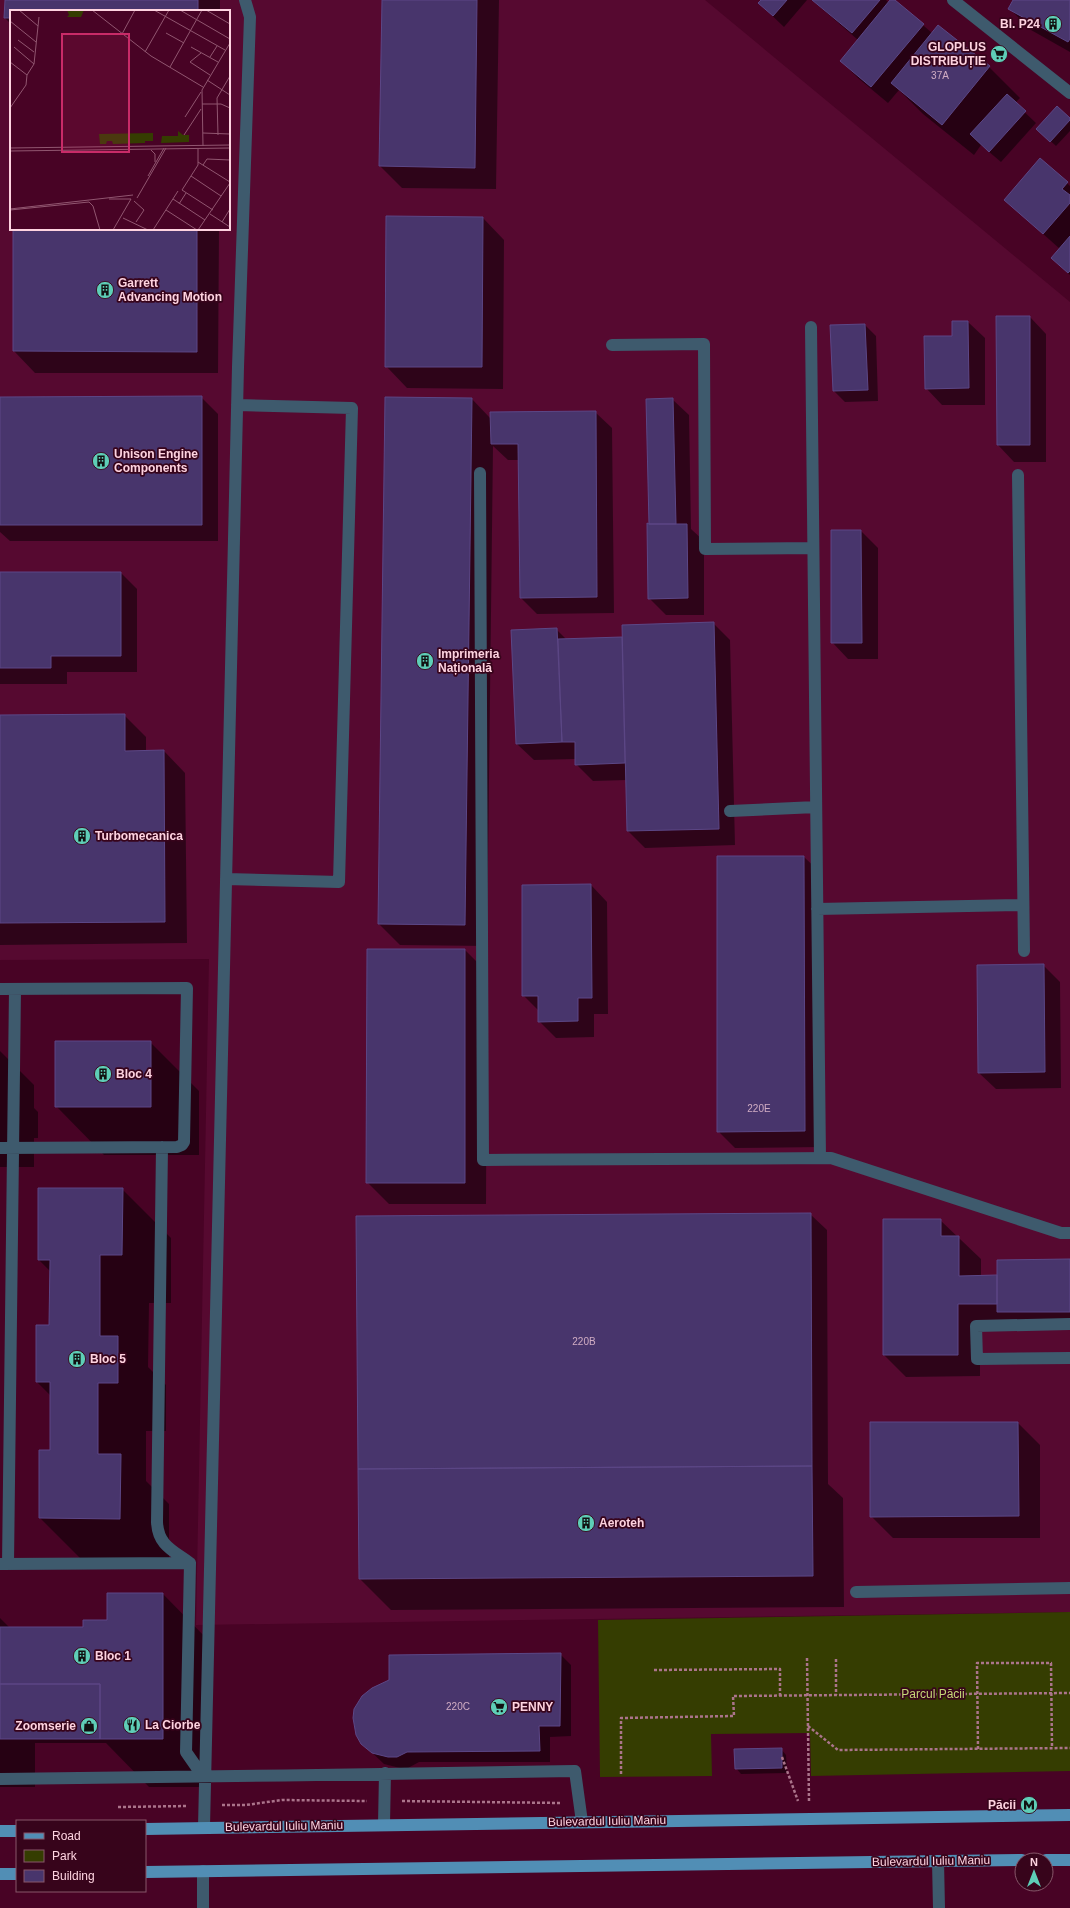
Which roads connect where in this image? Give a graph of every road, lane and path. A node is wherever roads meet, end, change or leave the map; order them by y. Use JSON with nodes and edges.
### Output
{"nodes":[{"id":1,"x":245,"y":0,"type":"edge"},
{"id":2,"x":955,"y":1,"type":"edge"},
{"id":3,"x":1070,"y":93,"type":"edge"},
{"id":4,"x":811,"y":327,"type":"dead end"},
{"id":5,"x":612,"y":345,"type":"dead end"},
{"id":6,"x":237,"y":405,"type":"junction"},
{"id":7,"x":480,"y":473,"type":"dead end"},
{"id":8,"x":1018,"y":475,"type":"dead end"},
{"id":9,"x":813,"y":548,"type":"junction"},
{"id":10,"x":816,"y":807,"type":"junction"},
{"id":11,"x":730,"y":811,"type":"dead end"},
{"id":12,"x":226,"y":879,"type":"junction"},
{"id":13,"x":1023,"y":905,"type":"junction"},
{"id":14,"x":817,"y":909,"type":"junction"},
{"id":15,"x":1024,"y":952,"type":"dead end"},
{"id":16,"x":0,"y":989,"type":"edge"},
{"id":17,"x":15,"y":989,"type":"junction"},
{"id":18,"x":162,"y":1147,"type":"junction"},
{"id":19,"x":0,"y":1148,"type":"edge"},
{"id":20,"x":13,"y":1148,"type":"junction"},
{"id":21,"x":820,"y":1158,"type":"junction"},
{"id":22,"x":1070,"y":1233,"type":"edge"},
{"id":23,"x":1070,"y":1324,"type":"edge"},
{"id":24,"x":1070,"y":1358,"type":"edge"},
{"id":25,"x":190,"y":1563,"type":"junction"},
{"id":26,"x":4,"y":1564,"type":"edge"},
{"id":27,"x":1070,"y":1588,"type":"edge"},
{"id":28,"x":856,"y":1592,"type":"dead end"},
{"id":29,"x":807,"y":1658,"type":"dead end"},
{"id":30,"x":836,"y":1659,"type":"dead end"},
{"id":31,"x":654,"y":1670,"type":"dead end"},
{"id":32,"x":1051,"y":1693,"type":"junction"},
{"id":33,"x":1070,"y":1693,"type":"edge"},
{"id":34,"x":977,"y":1694,"type":"junction"},
{"id":35,"x":808,"y":1695,"type":"junction"},
{"id":36,"x":836,"y":1695,"type":"junction"},
{"id":37,"x":780,"y":1696,"type":"junction"},
{"id":38,"x":808,"y":1726,"type":"junction"},
{"id":39,"x":1052,"y":1748,"type":"junction"},
{"id":40,"x":1070,"y":1748,"type":"edge"},
{"id":41,"x":978,"y":1749,"type":"junction"},
{"id":42,"x":782,"y":1757,"type":"dead end"},
{"id":43,"x":385,"y":1773,"type":"junction"},
{"id":44,"x":621,"y":1774,"type":"dead end"},
{"id":45,"x":204,"y":1778,"type":"junction"},
{"id":46,"x":0,"y":1779,"type":"edge"},
{"id":47,"x":385,"y":1801,"type":"junction"},
{"id":48,"x":579,"y":1803,"type":"junction"},
{"id":49,"x":792,"y":1804,"type":"dead end"},
{"id":50,"x":804,"y":1804,"type":"dead end"},
{"id":51,"x":204,"y":1806,"type":"junction"},
{"id":52,"x":118,"y":1807,"type":"dead end"},
{"id":53,"x":1070,"y":1815,"type":"edge"},
{"id":54,"x":582,"y":1822,"type":"junction"},
{"id":55,"x":384,"y":1824,"type":"junction"},
{"id":56,"x":204,"y":1828,"type":"junction"},
{"id":57,"x":146,"y":1829,"type":"edge"},
{"id":58,"x":0,"y":1831,"type":"edge"},
{"id":59,"x":16,"y":1831,"type":"edge"},
{"id":60,"x":1014,"y":1860,"type":"edge"},
{"id":61,"x":1054,"y":1860,"type":"edge"},
{"id":62,"x":1070,"y":1860,"type":"edge"},
{"id":63,"x":938,"y":1861,"type":"junction"},
{"id":64,"x":203,"y":1871,"type":"junction"},
{"id":65,"x":146,"y":1872,"type":"edge"},
{"id":66,"x":0,"y":1874,"type":"edge"},
{"id":67,"x":16,"y":1874,"type":"edge"},
{"id":68,"x":203,"y":1908,"type":"edge"},
{"id":69,"x":939,"y":1908,"type":"edge"}],
"edges":[{"from":1,"to":6,"type":"street"},
{"from":2,"to":3,"type":"street"},
{"from":4,"to":9,"type":"street"},
{"from":5,"to":9,"type":"street"},
{"from":6,"to":12,"type":"street"},
{"from":6,"to":12,"type":"street"},
{"from":7,"to":21,"type":"street"},
{"from":8,"to":13,"type":"street"},
{"from":9,"to":10,"type":"street"},
{"from":10,"to":11,"type":"street"},
{"from":10,"to":14,"type":"street"},
{"from":12,"to":45,"type":"street"},
{"from":13,"to":14,"type":"street"},
{"from":13,"to":15,"type":"street"},
{"from":14,"to":21,"type":"street"},
{"from":16,"to":17,"type":"street"},
{"from":17,"to":18,"type":"street"},
{"from":17,"to":20,"type":"street"},
{"from":18,"to":20,"type":"street"},
{"from":18,"to":25,"type":"street"},
{"from":19,"to":20,"type":"street"},
{"from":20,"to":26,"type":"street"},
{"from":21,"to":22,"type":"street"},
{"from":23,"to":24,"type":"street"},
{"from":25,"to":26,"type":"street"},
{"from":25,"to":45,"type":"street"},
{"from":27,"to":28,"type":"street"},
{"from":29,"to":35,"type":"path"},
{"from":30,"to":36,"type":"path"},
{"from":31,"to":37,"type":"path"},
{"from":32,"to":33,"type":"path"},
{"from":32,"to":34,"type":"path"},
{"from":32,"to":34,"type":"path"},
{"from":32,"to":39,"type":"path"},
{"from":34,"to":36,"type":"path"},
{"from":34,"to":41,"type":"path"},
{"from":35,"to":36,"type":"path"},
{"from":35,"to":37,"type":"path"},
{"from":35,"to":38,"type":"path"},
{"from":37,"to":44,"type":"path"},
{"from":38,"to":41,"type":"path"},
{"from":38,"to":50,"type":"path"},
{"from":39,"to":40,"type":"path"},
{"from":39,"to":41,"type":"path"},
{"from":42,"to":49,"type":"path"},
{"from":43,"to":45,"type":"street"},
{"from":43,"to":47,"type":"street"},
{"from":43,"to":48,"type":"street"},
{"from":45,"to":46,"type":"street"},
{"from":45,"to":51,"type":"street"},
{"from":47,"to":48,"type":"path"},
{"from":47,"to":51,"type":"path"},
{"from":47,"to":55,"type":"street"},
{"from":48,"to":54,"type":"street"},
{"from":51,"to":52,"type":"path"},
{"from":51,"to":56,"type":"street"},
{"from":53,"to":54,"type":"main road","name":"Bulevardul Iuliu Maniu"},
{"from":54,"to":55,"type":"main road","name":"Bulevardul Iuliu Maniu"},
{"from":55,"to":56,"type":"main road","name":"Bulevardul Iuliu Maniu"},
{"from":56,"to":57,"type":"main road","name":"Bulevardul Iuliu Maniu"},
{"from":58,"to":59,"type":"main road"},
{"from":60,"to":63,"type":"main road","name":"Bulevardul Iuliu Maniu"},
{"from":61,"to":62,"type":"main road"},
{"from":63,"to":64,"type":"main road","name":"Bulevardul Iuliu Maniu"},
{"from":63,"to":69,"type":"street"},
{"from":64,"to":65,"type":"main road","name":"Bulevardul Iuliu Maniu"},
{"from":64,"to":68,"type":"street"},
{"from":66,"to":67,"type":"main road"}]}
